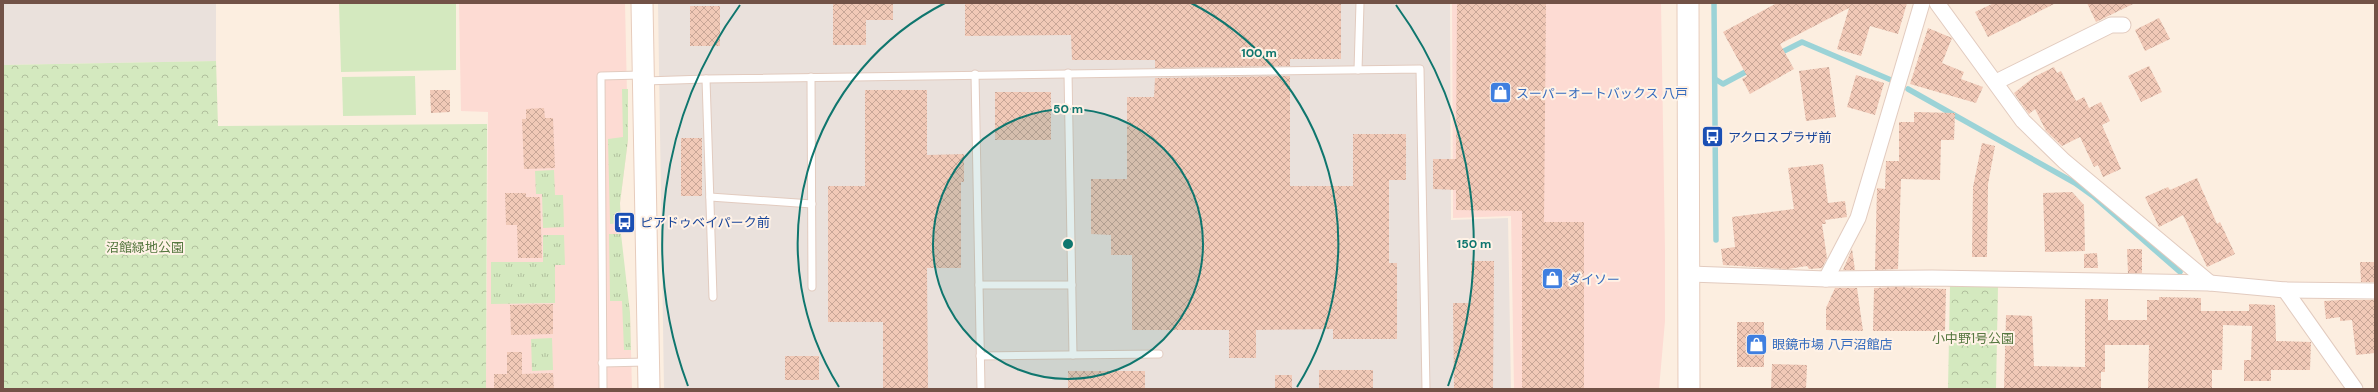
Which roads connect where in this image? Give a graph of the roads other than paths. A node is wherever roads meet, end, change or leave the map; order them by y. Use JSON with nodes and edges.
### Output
{"nodes":[{"id":1,"x":642,"y":3,"type":"edge"},
{"id":2,"x":1360,"y":3,"type":"edge"},
{"id":3,"x":1688,"y":3,"type":"edge"},
{"id":4,"x":1922,"y":3,"type":"edge"},
{"id":5,"x":1937,"y":3,"type":"edge"},
{"id":6,"x":2123,"y":25,"type":"dead end"},
{"id":7,"x":1358,"y":70,"type":"junction"},
{"id":8,"x":1068,"y":73,"type":"junction"},
{"id":9,"x":975,"y":74,"type":"junction"},
{"id":10,"x":811,"y":77,"type":"junction"},
{"id":11,"x":644,"y":78,"type":"junction"},
{"id":12,"x":706,"y":79,"type":"junction"},
{"id":13,"x":1996,"y":82,"type":"junction"},
{"id":14,"x":710,"y":197,"type":"junction"},
{"id":15,"x":812,"y":204,"type":"junction"},
{"id":16,"x":1690,"y":274,"type":"junction"},
{"id":17,"x":1826,"y":280,"type":"junction"},
{"id":18,"x":2210,"y":283,"type":"junction"},
{"id":19,"x":1072,"y":284,"type":"junction"},
{"id":20,"x":979,"y":285,"type":"junction"},
{"id":21,"x":812,"y":287,"type":"dead end"},
{"id":22,"x":2285,"y":290,"type":"junction"},
{"id":23,"x":2375,"y":290,"type":"edge"},
{"id":24,"x":713,"y":297,"type":"dead end"},
{"id":25,"x":1159,"y":354,"type":"dead end"},
{"id":26,"x":1073,"y":355,"type":"junction"},
{"id":27,"x":980,"y":356,"type":"junction"},
{"id":28,"x":648,"y":362,"type":"junction"},
{"id":29,"x":602,"y":363,"type":"junction"},
{"id":30,"x":603,"y":389,"type":"edge"},
{"id":31,"x":648,"y":389,"type":"edge"},
{"id":32,"x":981,"y":389,"type":"edge"},
{"id":33,"x":1426,"y":389,"type":"edge"},
{"id":34,"x":1689,"y":389,"type":"edge"},
{"id":35,"x":2355,"y":389,"type":"edge"}],
"edges":[{"from":1,"to":11,"type":"street"},
{"from":2,"to":7,"type":"lane"},
{"from":3,"to":16,"type":"street"},
{"from":4,"to":17,"type":"street"},
{"from":5,"to":13,"type":"street"},
{"from":6,"to":13,"type":"street"},
{"from":7,"to":8,"type":"lane"},
{"from":7,"to":33,"type":"lane"},
{"from":8,"to":9,"type":"lane"},
{"from":8,"to":19,"type":"lane"},
{"from":9,"to":10,"type":"lane"},
{"from":9,"to":20,"type":"lane"},
{"from":10,"to":12,"type":"lane"},
{"from":10,"to":15,"type":"lane"},
{"from":11,"to":12,"type":"lane"},
{"from":11,"to":28,"type":"street"},
{"from":11,"to":29,"type":"lane"},
{"from":12,"to":14,"type":"lane"},
{"from":13,"to":18,"type":"street"},
{"from":14,"to":15,"type":"lane"},
{"from":14,"to":24,"type":"lane"},
{"from":15,"to":21,"type":"lane"},
{"from":16,"to":17,"type":"street"},
{"from":16,"to":34,"type":"street"},
{"from":17,"to":18,"type":"street"},
{"from":18,"to":22,"type":"street"},
{"from":19,"to":20,"type":"lane"},
{"from":19,"to":26,"type":"lane"},
{"from":20,"to":27,"type":"lane"},
{"from":22,"to":23,"type":"street"},
{"from":22,"to":35,"type":"street"},
{"from":25,"to":26,"type":"lane"},
{"from":26,"to":27,"type":"lane"},
{"from":27,"to":32,"type":"lane"},
{"from":28,"to":29,"type":"lane"},
{"from":28,"to":31,"type":"street"},
{"from":29,"to":30,"type":"lane"}]}
